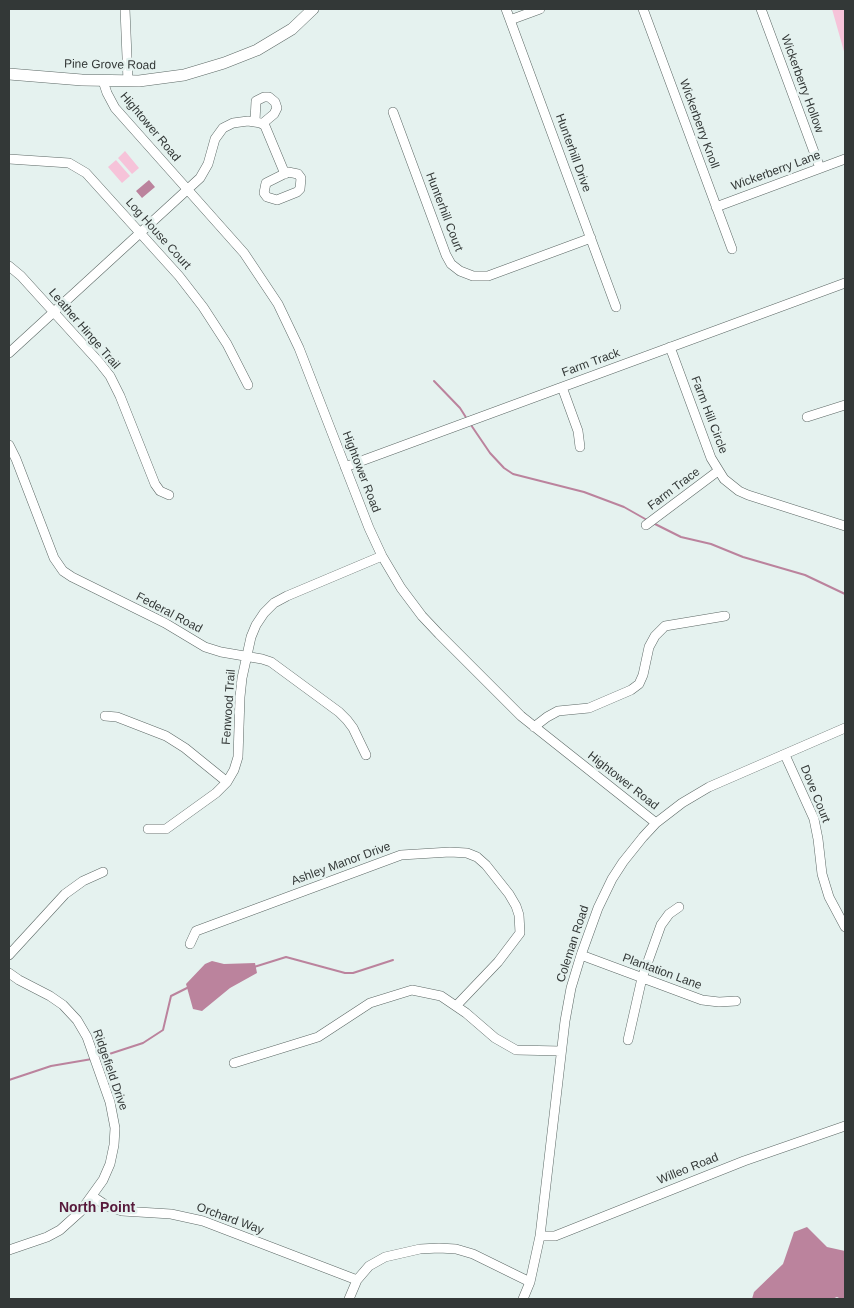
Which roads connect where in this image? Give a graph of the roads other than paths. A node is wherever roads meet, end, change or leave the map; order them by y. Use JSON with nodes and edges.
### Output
{"nodes":[{"id":1,"x":125,"y":9,"type":"edge"},
{"id":2,"x":313,"y":9,"type":"edge"},
{"id":3,"x":506,"y":9,"type":"edge"},
{"id":4,"x":540,"y":9,"type":"edge"},
{"id":5,"x":643,"y":9,"type":"edge"},
{"id":6,"x":761,"y":9,"type":"edge"},
{"id":7,"x":510,"y":20,"type":"junction"},
{"id":8,"x":9,"y":74,"type":"edge"},
{"id":9,"x":103,"y":81,"type":"junction"},
{"id":10,"x":128,"y":81,"type":"junction"},
{"id":11,"x":393,"y":112,"type":"dead end"},
{"id":12,"x":9,"y":159,"type":"edge"},
{"id":13,"x":845,"y":159,"type":"edge"},
{"id":14,"x":820,"y":168,"type":"junction"},
{"id":15,"x":285,"y":174,"type":"dead end"},
{"id":16,"x":188,"y":190,"type":"junction"},
{"id":17,"x":716,"y":207,"type":"junction"},
{"id":18,"x":141,"y":233,"type":"junction"},
{"id":19,"x":591,"y":238,"type":"junction"},
{"id":20,"x":732,"y":249,"type":"dead end"},
{"id":21,"x":9,"y":266,"type":"edge"},
{"id":22,"x":845,"y":282,"type":"edge"},
{"id":23,"x":616,"y":307,"type":"dead end"},
{"id":24,"x":54,"y":312,"type":"junction"},
{"id":25,"x":670,"y":348,"type":"junction"},
{"id":26,"x":9,"y":353,"type":"edge"},
{"id":27,"x":248,"y":385,"type":"dead end"},
{"id":28,"x":562,"y":387,"type":"junction"},
{"id":29,"x":845,"y":405,"type":"edge"},
{"id":30,"x":807,"y":417,"type":"dead end"},
{"id":31,"x":9,"y":445,"type":"edge"},
{"id":32,"x":580,"y":447,"type":"dead end"},
{"id":33,"x":345,"y":467,"type":"junction"},
{"id":34,"x":718,"y":471,"type":"junction"},
{"id":35,"x":169,"y":495,"type":"dead end"},
{"id":36,"x":646,"y":525,"type":"dead end"},
{"id":37,"x":845,"y":526,"type":"edge"},
{"id":38,"x":382,"y":556,"type":"junction"},
{"id":39,"x":725,"y":616,"type":"dead end"},
{"id":40,"x":247,"y":656,"type":"junction"},
{"id":41,"x":105,"y":716,"type":"dead end"},
{"id":42,"x":534,"y":727,"type":"junction"},
{"id":43,"x":845,"y":728,"type":"edge"},
{"id":44,"x":366,"y":755,"type":"dead end"},
{"id":45,"x":785,"y":755,"type":"junction"},
{"id":46,"x":227,"y":782,"type":"junction"},
{"id":47,"x":656,"y":823,"type":"junction"},
{"id":48,"x":148,"y":829,"type":"dead end"},
{"id":49,"x":103,"y":872,"type":"dead end"},
{"id":50,"x":679,"y":907,"type":"dead end"},
{"id":51,"x":845,"y":927,"type":"edge"},
{"id":52,"x":190,"y":944,"type":"dead end"},
{"id":53,"x":9,"y":955,"type":"edge"},
{"id":54,"x":581,"y":955,"type":"junction"},
{"id":55,"x":9,"y":973,"type":"edge"},
{"id":56,"x":642,"y":978,"type":"junction"},
{"id":57,"x":736,"y":1001,"type":"dead end"},
{"id":58,"x":456,"y":1006,"type":"junction"},
{"id":59,"x":628,"y":1040,"type":"dead end"},
{"id":60,"x":562,"y":1051,"type":"junction"},
{"id":61,"x":234,"y":1063,"type":"dead end"},
{"id":62,"x":845,"y":1126,"type":"edge"},
{"id":63,"x":92,"y":1196,"type":"junction"},
{"id":64,"x":540,"y":1236,"type":"junction"},
{"id":65,"x":9,"y":1250,"type":"edge"},
{"id":66,"x":357,"y":1280,"type":"junction"},
{"id":67,"x":530,"y":1282,"type":"junction"},
{"id":68,"x":349,"y":1299,"type":"edge"},
{"id":69,"x":523,"y":1299,"type":"edge"}],
"edges":[{"from":1,"to":10,"type":"street"},
{"from":2,"to":10,"type":"main road","name":"Pine Grove Road"},
{"from":3,"to":7,"type":"street","name":"Hunterhill Drive"},
{"from":4,"to":7,"type":"street"},
{"from":5,"to":17,"type":"street","name":"Wickerberry Knoll"},
{"from":6,"to":14,"type":"street","name":"Wickerberry Hollow"},
{"from":7,"to":19,"type":"street","name":"Hunterhill Drive"},
{"from":8,"to":9,"type":"main road","name":"Pine Grove Road"},
{"from":9,"to":10,"type":"main road","name":"Pine Grove Road"},
{"from":9,"to":16,"type":"street","name":"Hightower Road"},
{"from":11,"to":19,"type":"street","name":"Hunterhill Court"},
{"from":12,"to":18,"type":"street","name":"Log House Court"},
{"from":13,"to":14,"type":"street","name":"Wickerberry Lane"},
{"from":14,"to":17,"type":"street","name":"Wickerberry Lane"},
{"from":15,"to":16,"type":"street"},
{"from":16,"to":18,"type":"street"},
{"from":16,"to":33,"type":"street","name":"Hightower Road"},
{"from":17,"to":20,"type":"street","name":"Wickerberry Knoll"},
{"from":18,"to":24,"type":"street"},
{"from":18,"to":27,"type":"street","name":"Log House Court"},
{"from":19,"to":23,"type":"street","name":"Hunterhill Drive"},
{"from":21,"to":24,"type":"street","name":"Leather Hinge Trail"},
{"from":22,"to":25,"type":"street","name":"Farm Track"},
{"from":24,"to":26,"type":"street"},
{"from":24,"to":35,"type":"street","name":"Leather Hinge Trail"},
{"from":25,"to":28,"type":"street","name":"Farm Track"},
{"from":25,"to":34,"type":"street","name":"Farm Hill Circle"},
{"from":28,"to":32,"type":"street"},
{"from":28,"to":33,"type":"street","name":"Farm Track"},
{"from":29,"to":30,"type":"street"},
{"from":31,"to":40,"type":"street","name":"Federal Road"},
{"from":33,"to":38,"type":"street","name":"Hightower Road"},
{"from":34,"to":36,"type":"street","name":"Farm Trace"},
{"from":34,"to":37,"type":"street","name":"Farm Hill Circle"},
{"from":38,"to":40,"type":"street","name":"Fenwood Trail"},
{"from":38,"to":42,"type":"street","name":"Hightower Road"},
{"from":39,"to":42,"type":"street"},
{"from":40,"to":44,"type":"street","name":"Federal Road"},
{"from":40,"to":46,"type":"street","name":"Fenwood Trail"},
{"from":41,"to":46,"type":"street"},
{"from":42,"to":47,"type":"street","name":"Hightower Road"},
{"from":43,"to":45,"type":"street","name":"Coleman Road"},
{"from":45,"to":47,"type":"street","name":"Coleman Road"},
{"from":45,"to":51,"type":"street","name":"Dove Court"},
{"from":46,"to":48,"type":"street","name":"Fenwood Trail"},
{"from":47,"to":54,"type":"street","name":"Coleman Road"},
{"from":49,"to":53,"type":"street"},
{"from":50,"to":56,"type":"street"},
{"from":52,"to":58,"type":"street","name":"Ashley Manor Drive"},
{"from":54,"to":56,"type":"street","name":"Plantation Lane"},
{"from":54,"to":60,"type":"street","name":"Coleman Road"},
{"from":55,"to":63,"type":"street","name":"Ridgefield Drive"},
{"from":56,"to":57,"type":"street","name":"Plantation Lane"},
{"from":56,"to":59,"type":"street"},
{"from":58,"to":60,"type":"street"},
{"from":58,"to":61,"type":"street"},
{"from":60,"to":64,"type":"street","name":"Coleman Road"},
{"from":62,"to":64,"type":"street","name":"Willeo Road"},
{"from":63,"to":65,"type":"street","name":"Ridgefield Drive"},
{"from":63,"to":66,"type":"street","name":"Orchard Way"},
{"from":64,"to":67,"type":"street","name":"Coleman Road"},
{"from":66,"to":67,"type":"street"},
{"from":66,"to":68,"type":"street"},
{"from":67,"to":69,"type":"street","name":"Coleman Road"}]}
